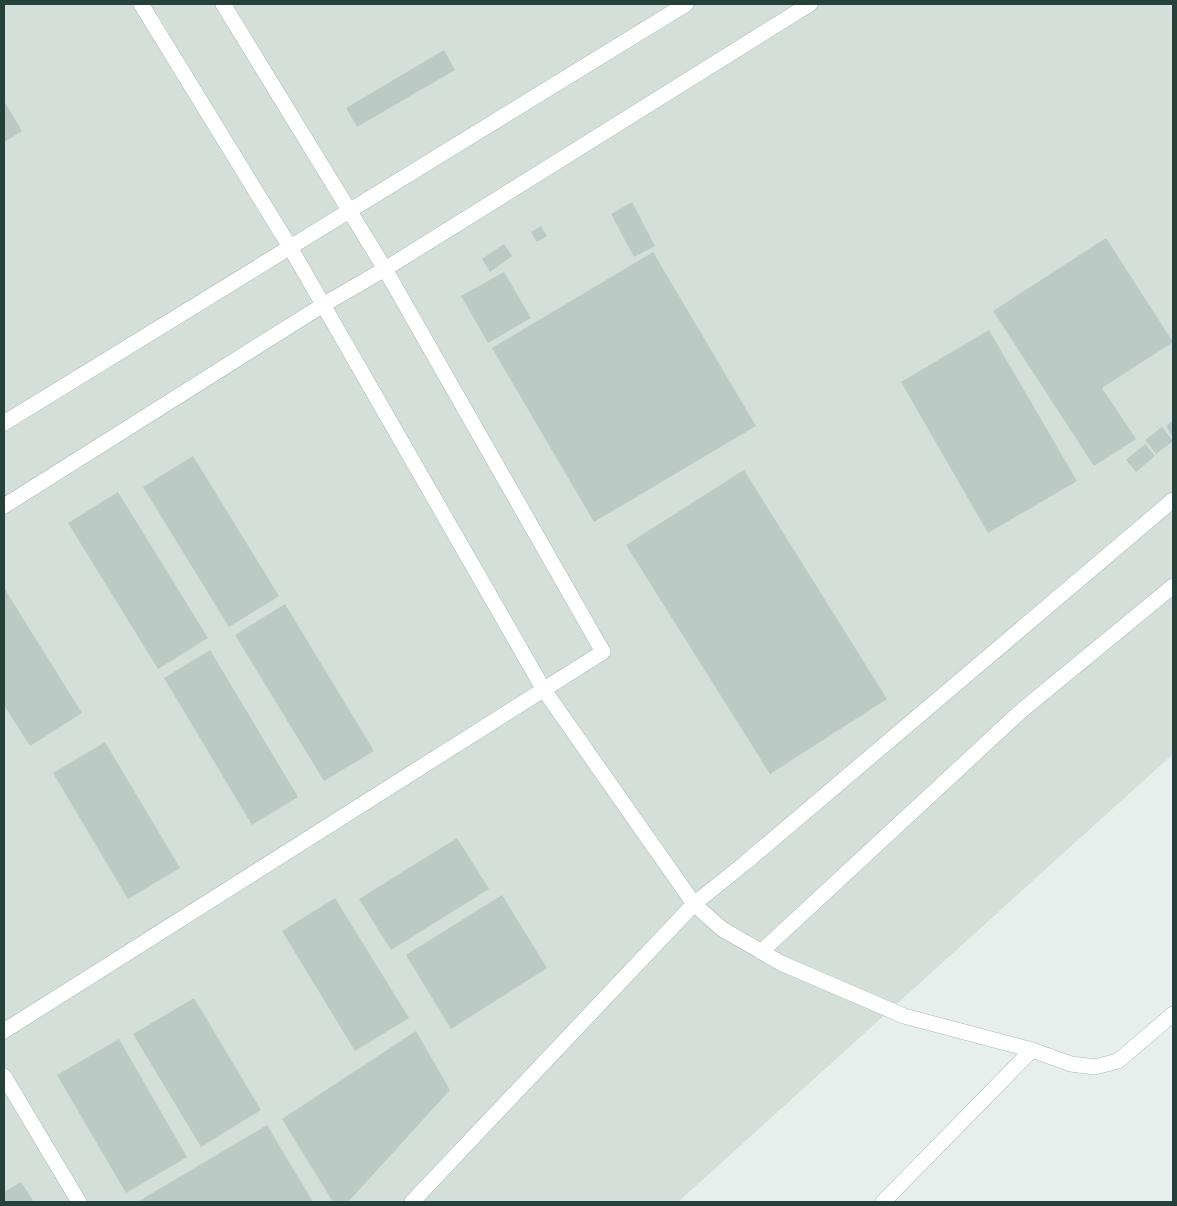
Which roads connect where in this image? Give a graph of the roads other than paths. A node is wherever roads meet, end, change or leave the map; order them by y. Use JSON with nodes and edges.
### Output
{"nodes":[{"id":1,"x":141,"y":4,"type":"edge"},
{"id":2,"x":223,"y":4,"type":"edge"},
{"id":3,"x":686,"y":4,"type":"edge"},
{"id":4,"x":810,"y":4,"type":"edge"},
{"id":5,"x":350,"y":211,"type":"junction"},
{"id":6,"x":290,"y":247,"type":"junction"},
{"id":7,"x":385,"y":269,"type":"junction"},
{"id":8,"x":323,"y":305,"type":"junction"},
{"id":9,"x":4,"y":423,"type":"edge"},
{"id":10,"x":1173,"y":500,"type":"edge"},
{"id":11,"x":4,"y":506,"type":"edge"},
{"id":12,"x":1173,"y":586,"type":"edge"},
{"id":13,"x":544,"y":690,"type":"junction"},
{"id":14,"x":694,"y":904,"type":"junction"},
{"id":15,"x":761,"y":952,"type":"junction"},
{"id":16,"x":1173,"y":1014,"type":"edge"},
{"id":17,"x":4,"y":1031,"type":"edge"},
{"id":18,"x":1032,"y":1050,"type":"junction"},
{"id":19,"x":4,"y":1076,"type":"edge"},
{"id":20,"x":79,"y":1202,"type":"edge"},
{"id":21,"x":412,"y":1202,"type":"edge"},
{"id":22,"x":883,"y":1202,"type":"edge"}],
"edges":[{"from":1,"to":6,"type":"street"},
{"from":2,"to":5,"type":"street"},
{"from":3,"to":5,"type":"street"},
{"from":4,"to":7,"type":"street"},
{"from":5,"to":6,"type":"street"},
{"from":5,"to":7,"type":"street"},
{"from":6,"to":8,"type":"street"},
{"from":6,"to":9,"type":"street"},
{"from":7,"to":8,"type":"street"},
{"from":7,"to":13,"type":"street"},
{"from":8,"to":11,"type":"street"},
{"from":8,"to":13,"type":"street"},
{"from":10,"to":14,"type":"street"},
{"from":12,"to":15,"type":"street"},
{"from":13,"to":14,"type":"street"},
{"from":13,"to":17,"type":"street"},
{"from":14,"to":15,"type":"street"},
{"from":14,"to":21,"type":"street"},
{"from":15,"to":18,"type":"street"},
{"from":16,"to":18,"type":"street"},
{"from":18,"to":22,"type":"street"},
{"from":19,"to":20,"type":"street"}]}
